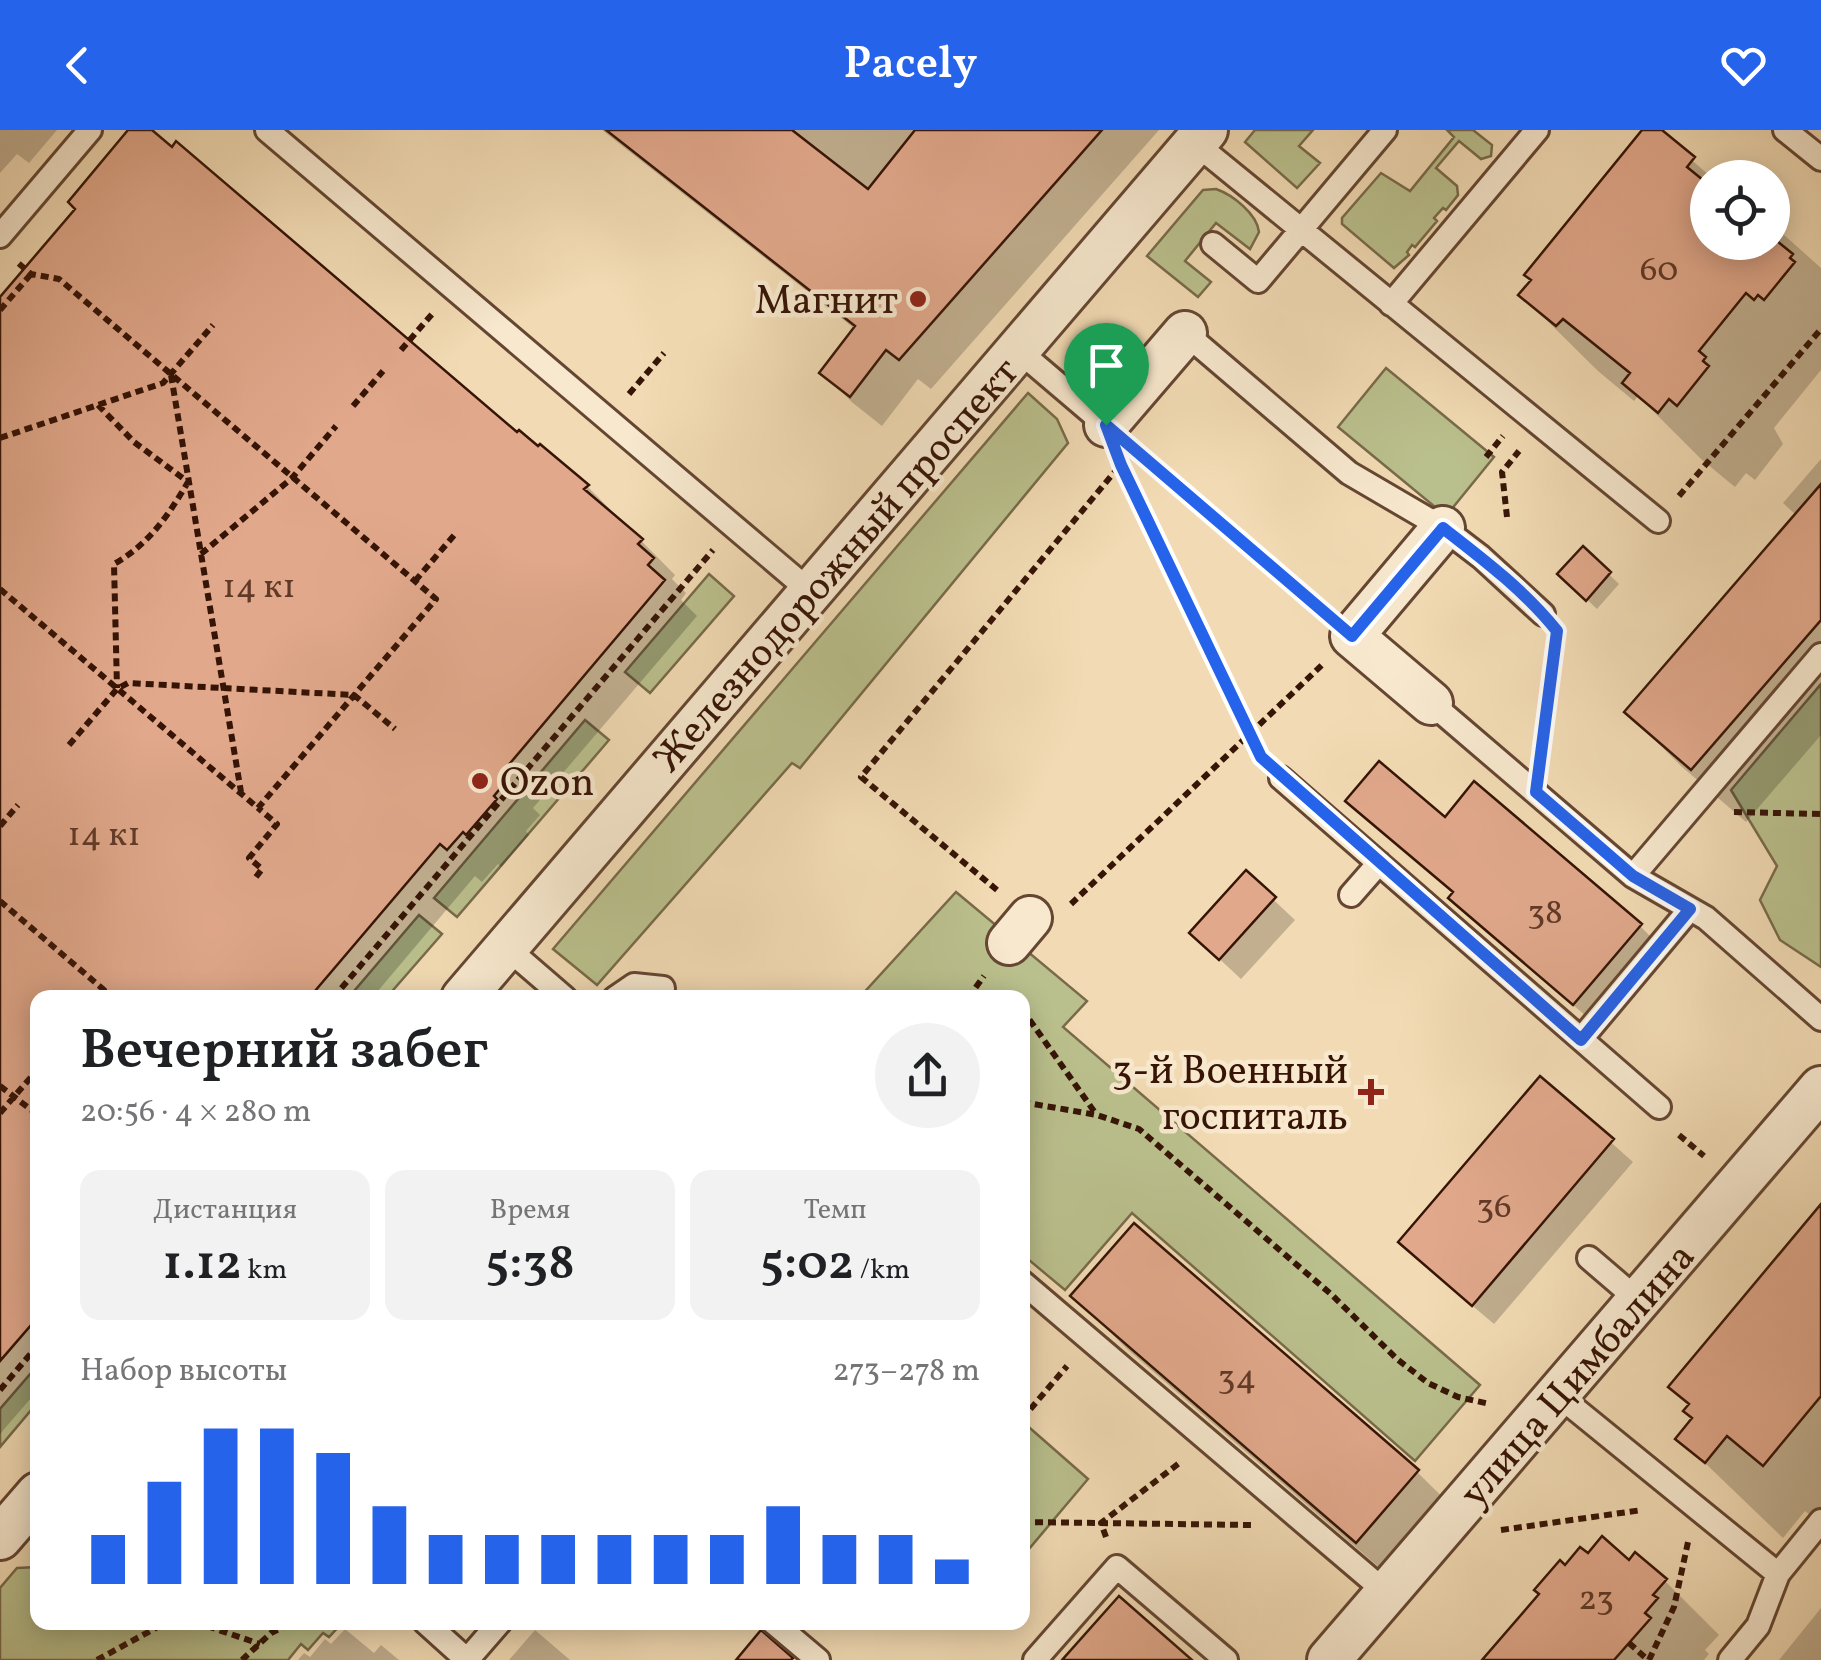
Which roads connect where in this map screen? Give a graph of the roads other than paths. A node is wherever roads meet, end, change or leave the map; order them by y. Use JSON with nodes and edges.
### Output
{"nodes":[{"id":1,"x":90,"y":130,"type":"edge"},
{"id":2,"x":267,"y":130,"type":"edge"},
{"id":3,"x":1385,"y":130,"type":"edge"},
{"id":4,"x":1537,"y":130,"type":"edge"},
{"id":5,"x":1785,"y":130,"type":"edge"},
{"id":6,"x":1201,"y":136,"type":"edge"},
{"id":7,"x":1821,"y":159,"type":"edge"},
{"id":8,"x":1300,"y":230,"type":"junction"},
{"id":9,"x":0,"y":236,"type":"edge"},
{"id":10,"x":1213,"y":244,"type":"dead end"},
{"id":11,"x":1391,"y":304,"type":"junction"},
{"id":12,"x":1185,"y":334,"type":"joint"},
{"id":13,"x":1018,"y":350,"type":"junction"},
{"id":14,"x":1106,"y":425,"type":"joint"},
{"id":15,"x":1658,"y":521,"type":"road end"},
{"id":16,"x":1443,"y":528,"type":"junction"},
{"id":17,"x":812,"y":593,"type":"junction"},
{"id":18,"x":1544,"y":614,"type":"road end"},
{"id":19,"x":1821,"y":655,"type":"edge"},
{"id":20,"x":1431,"y":703,"type":"joint"},
{"id":21,"x":1281,"y":778,"type":"road end"},
{"id":22,"x":1379,"y":863,"type":"junction"},
{"id":23,"x":1633,"y":876,"type":"junction"},
{"id":24,"x":1350,"y":895,"type":"dead end"},
{"id":25,"x":1690,"y":909,"type":"junction"},
{"id":26,"x":506,"y":947,"type":"junction"},
{"id":27,"x":663,"y":988,"type":"dead end"},
{"id":28,"x":470,"y":990,"type":"edge"},
{"id":29,"x":557,"y":990,"type":"edge"},
{"id":30,"x":626,"y":990,"type":"edge"},
{"id":31,"x":1821,"y":1019,"type":"edge"},
{"id":32,"x":1581,"y":1040,"type":"junction"},
{"id":33,"x":1821,"y":1088,"type":"edge"},
{"id":34,"x":1659,"y":1107,"type":"dead end"},
{"id":35,"x":1589,"y":1258,"type":"dead end"},
{"id":36,"x":1030,"y":1289,"type":"edge"},
{"id":37,"x":1639,"y":1300,"type":"junction"},
{"id":38,"x":1558,"y":1395,"type":"junction"},
{"id":39,"x":30,"y":1503,"type":"edge"},
{"id":40,"x":1821,"y":1521,"type":"edge"},
{"id":41,"x":0,"y":1538,"type":"edge"},
{"id":42,"x":1778,"y":1574,"type":"junction"},
{"id":43,"x":1388,"y":1594,"type":"junction"},
{"id":44,"x":434,"y":1630,"type":"edge"},
{"id":45,"x":493,"y":1630,"type":"edge"},
{"id":46,"x":782,"y":1630,"type":"edge"},
{"id":47,"x":467,"y":1660,"type":"edge"},
{"id":48,"x":818,"y":1660,"type":"edge"},
{"id":49,"x":1035,"y":1660,"type":"edge"},
{"id":50,"x":1226,"y":1660,"type":"edge"},
{"id":51,"x":1330,"y":1660,"type":"edge"},
{"id":52,"x":1730,"y":1660,"type":"edge"}],
"edges":[{"from":1,"to":9,"type":"lane"},
{"from":2,"to":17,"type":"lane"},
{"from":3,"to":8,"type":"lane"},
{"from":4,"to":11,"type":"lane"},
{"from":5,"to":7,"type":"lane"},
{"from":6,"to":8,"type":"lane"},
{"from":6,"to":13,"type":"street","name":"Железнодорожный проспект"},
{"from":8,"to":10,"type":"lane"},
{"from":8,"to":11,"type":"lane"},
{"from":11,"to":15,"type":"lane"},
{"from":12,"to":14,"type":"street"},
{"from":12,"to":16,"type":"lane"},
{"from":13,"to":14,"type":"lane"},
{"from":13,"to":17,"type":"street","name":"Железнодорожный проспект"},
{"from":16,"to":18,"type":"lane"},
{"from":16,"to":20,"type":"street"},
{"from":17,"to":26,"type":"street","name":"Железнодорожный проспект"},
{"from":19,"to":23,"type":"lane"},
{"from":20,"to":23,"type":"lane"},
{"from":21,"to":22,"type":"lane"},
{"from":22,"to":24,"type":"lane"},
{"from":22,"to":32,"type":"lane"},
{"from":23,"to":25,"type":"lane"},
{"from":25,"to":31,"type":"lane"},
{"from":25,"to":32,"type":"lane"},
{"from":26,"to":28,"type":"street","name":"Железнодорожный проспект"},
{"from":26,"to":29,"type":"lane"},
{"from":27,"to":30,"type":"lane"},
{"from":32,"to":34,"type":"lane"},
{"from":33,"to":37,"type":"street","name":"улица Цимбалина"},
{"from":35,"to":37,"type":"lane"},
{"from":36,"to":43,"type":"lane"},
{"from":37,"to":38,"type":"street","name":"улица Цимбалина"},
{"from":38,"to":42,"type":"lane"},
{"from":38,"to":43,"type":"street","name":"улица Цимбалина"},
{"from":39,"to":41,"type":"street"},
{"from":40,"to":42,"type":"lane"},
{"from":42,"to":52,"type":"lane"},
{"from":43,"to":51,"type":"street","name":"улица Цимбалина"},
{"from":44,"to":47,"type":"lane"},
{"from":45,"to":47,"type":"lane"},
{"from":46,"to":48,"type":"lane"},
{"from":49,"to":50,"type":"lane"}]}
